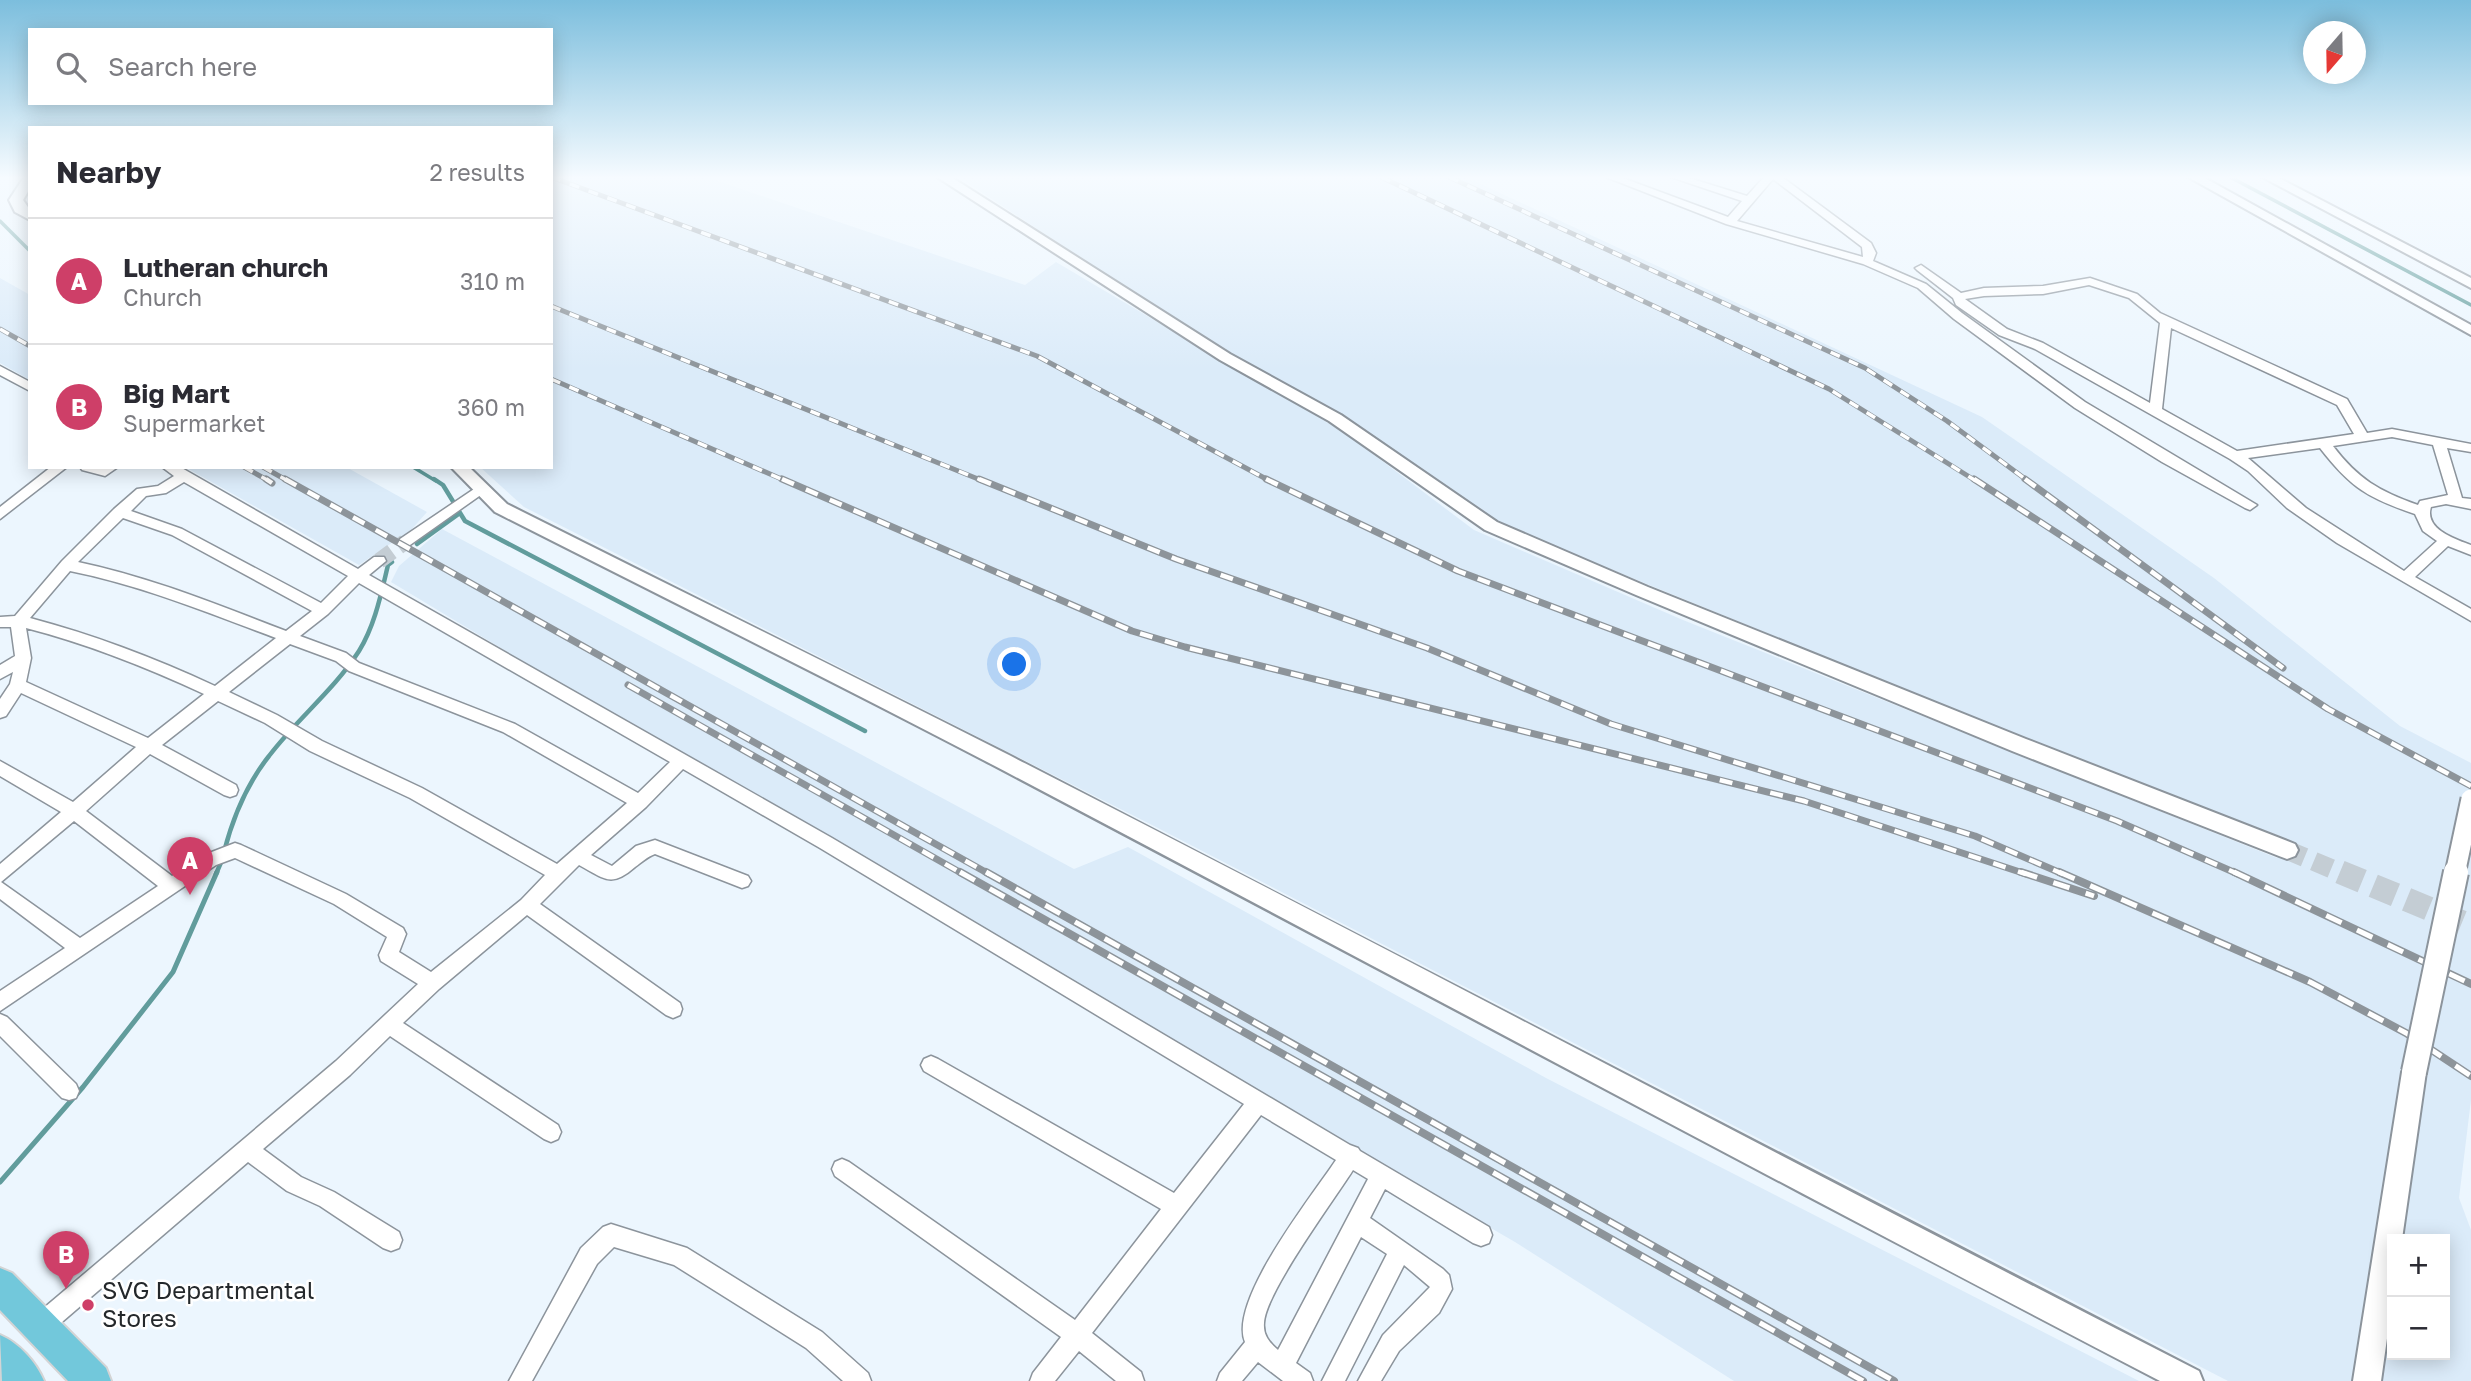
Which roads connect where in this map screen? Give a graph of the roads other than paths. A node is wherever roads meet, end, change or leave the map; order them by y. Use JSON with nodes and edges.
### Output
{"nodes":[{"id":1,"x":1044,"y":241,"type":"edge"},
{"id":2,"x":1797,"y":241,"type":"edge"},
{"id":3,"x":1862,"y":241,"type":"edge"},
{"id":4,"x":2310,"y":241,"type":"edge"},
{"id":5,"x":2390,"y":241,"type":"edge"},
{"id":6,"x":1867,"y":262,"type":"junction"},
{"id":7,"x":1920,"y":268,"type":"dead end"},
{"id":8,"x":2471,"y":284,"type":"edge"},
{"id":9,"x":1959,"y":297,"type":"junction"},
{"id":10,"x":2166,"y":322,"type":"junction"},
{"id":11,"x":2471,"y":331,"type":"edge"},
{"id":12,"x":0,"y":370,"type":"edge"},
{"id":13,"x":28,"y":386,"type":"edge"},
{"id":14,"x":2155,"y":410,"type":"junction"},
{"id":15,"x":2362,"y":436,"type":"junction"},
{"id":16,"x":2323,"y":442,"type":"junction"},
{"id":17,"x":2439,"y":442,"type":"junction"},
{"id":18,"x":2471,"y":448,"type":"edge"},
{"id":19,"x":2235,"y":456,"type":"junction"},
{"id":20,"x":57,"y":469,"type":"edge"},
{"id":21,"x":172,"y":469,"type":"edge"},
{"id":22,"x":459,"y":469,"type":"edge"},
{"id":23,"x":183,"y":475,"type":"junction"},
{"id":24,"x":464,"y":500,"type":"junction"},
{"id":25,"x":2464,"y":502,"type":"edge"},
{"id":26,"x":2250,"y":505,"type":"dead end"},
{"id":27,"x":2421,"y":511,"type":"junction"},
{"id":28,"x":119,"y":512,"type":"junction"},
{"id":29,"x":0,"y":514,"type":"edge"},
{"id":30,"x":2446,"y":540,"type":"junction"},
{"id":31,"x":405,"y":542,"type":"tunnel mouth"},
{"id":32,"x":2471,"y":550,"type":"edge"},
{"id":33,"x":379,"y":561,"type":"tunnel mouth"},
{"id":34,"x":67,"y":565,"type":"junction"},
{"id":35,"x":356,"y":577,"type":"junction"},
{"id":36,"x":2405,"y":578,"type":"junction"},
{"id":37,"x":323,"y":610,"type":"junction"},
{"id":38,"x":2471,"y":616,"type":"edge"},
{"id":39,"x":19,"y":621,"type":"junction"},
{"id":40,"x":0,"y":622,"type":"edge"},
{"id":41,"x":286,"y":638,"type":"junction"},
{"id":42,"x":23,"y":658,"type":"junction"},
{"id":43,"x":0,"y":673,"type":"edge"},
{"id":44,"x":18,"y":685,"type":"junction"},
{"id":45,"x":216,"y":693,"type":"junction"},
{"id":46,"x":0,"y":712,"type":"edge"},
{"id":47,"x":149,"y":746,"type":"junction"},
{"id":48,"x":681,"y":761,"type":"junction"},
{"id":49,"x":0,"y":768,"type":"edge"},
{"id":50,"x":230,"y":790,"type":"dead end"},
{"id":51,"x":2471,"y":799,"type":"edge"},
{"id":52,"x":640,"y":802,"type":"junction"},
{"id":53,"x":73,"y":810,"type":"junction"},
{"id":54,"x":2287,"y":850,"type":"tunnel mouth"},
{"id":55,"x":578,"y":856,"type":"junction"},
{"id":56,"x":558,"y":873,"type":"junction"},
{"id":57,"x":0,"y":875,"type":"edge"},
{"id":58,"x":742,"y":881,"type":"dead end"},
{"id":59,"x":170,"y":886,"type":"junction"},
{"id":60,"x":0,"y":889,"type":"edge"},
{"id":61,"x":527,"y":905,"type":"junction"},
{"id":62,"x":80,"y":949,"type":"junction"},
{"id":63,"x":432,"y":983,"type":"junction"},
{"id":64,"x":0,"y":1002,"type":"edge"},
{"id":65,"x":673,"y":1009,"type":"dead end"},
{"id":66,"x":0,"y":1023,"type":"edge"},
{"id":67,"x":389,"y":1025,"type":"junction"},
{"id":68,"x":931,"y":1065,"type":"dead end"},
{"id":69,"x":69,"y":1091,"type":"dead end"},
{"id":70,"x":1258,"y":1102,"type":"junction"},
{"id":71,"x":551,"y":1132,"type":"dead end"},
{"id":72,"x":248,"y":1150,"type":"junction"},
{"id":73,"x":1351,"y":1155,"type":"junction"},
{"id":74,"x":842,"y":1169,"type":"dead end"},
{"id":75,"x":1382,"y":1174,"type":"junction"},
{"id":76,"x":1176,"y":1206,"type":"junction"},
{"id":77,"x":1357,"y":1223,"type":"junction"},
{"id":78,"x":1481,"y":1235,"type":"dead end"},
{"id":79,"x":391,"y":1240,"type":"dead end"},
{"id":80,"x":1399,"y":1252,"type":"junction"},
{"id":81,"x":0,"y":1285,"type":"edge"},
{"id":82,"x":40,"y":1326,"type":"junction"},
{"id":83,"x":1076,"y":1334,"type":"junction"},
{"id":84,"x":1256,"y":1346,"type":"junction"},
{"id":85,"x":0,"y":1353,"type":"edge"},
{"id":86,"x":1282,"y":1366,"type":"junction"},
{"id":87,"x":1133,"y":1380,"type":"edge"},
{"id":88,"x":26,"y":1381,"type":"edge"},
{"id":89,"x":93,"y":1381,"type":"edge"},
{"id":90,"x":520,"y":1381,"type":"edge"},
{"id":91,"x":860,"y":1381,"type":"edge"},
{"id":92,"x":1041,"y":1381,"type":"edge"},
{"id":93,"x":1228,"y":1381,"type":"edge"},
{"id":94,"x":1302,"y":1381,"type":"edge"},
{"id":95,"x":1334,"y":1381,"type":"edge"},
{"id":96,"x":1369,"y":1381,"type":"edge"},
{"id":97,"x":2189,"y":1381,"type":"edge"},
{"id":98,"x":2367,"y":1381,"type":"edge"}],
"edges":[{"from":1,"to":54,"type":"street"},
{"from":2,"to":6,"type":"street"},
{"from":3,"to":6,"type":"street"},
{"from":4,"to":11,"type":"street"},
{"from":5,"to":8,"type":"street"},
{"from":6,"to":26,"type":"street"},
{"from":7,"to":9,"type":"street"},
{"from":9,"to":10,"type":"street"},
{"from":9,"to":14,"type":"street"},
{"from":10,"to":14,"type":"street"},
{"from":10,"to":15,"type":"street"},
{"from":12,"to":13,"type":"street"},
{"from":14,"to":19,"type":"street"},
{"from":15,"to":16,"type":"street"},
{"from":15,"to":17,"type":"street"},
{"from":16,"to":19,"type":"street"},
{"from":16,"to":27,"type":"street"},
{"from":17,"to":18,"type":"street"},
{"from":17,"to":25,"type":"street"},
{"from":19,"to":36,"type":"street"},
{"from":20,"to":29,"type":"street"},
{"from":21,"to":23,"type":"street"},
{"from":22,"to":24,"type":"street"},
{"from":23,"to":28,"type":"street"},
{"from":23,"to":35,"type":"street"},
{"from":24,"to":31,"type":"street"},
{"from":24,"to":97,"type":"street"},
{"from":25,"to":27,"type":"street"},
{"from":27,"to":30,"type":"street"},
{"from":28,"to":34,"type":"street"},
{"from":28,"to":37,"type":"street"},
{"from":30,"to":32,"type":"street"},
{"from":30,"to":36,"type":"street"},
{"from":33,"to":35,"type":"street"},
{"from":34,"to":39,"type":"street"},
{"from":34,"to":41,"type":"street"},
{"from":35,"to":37,"type":"street"},
{"from":35,"to":48,"type":"street"},
{"from":36,"to":38,"type":"street"},
{"from":37,"to":41,"type":"street"},
{"from":39,"to":40,"type":"street"},
{"from":39,"to":42,"type":"street"},
{"from":39,"to":45,"type":"street"},
{"from":41,"to":45,"type":"street"},
{"from":41,"to":52,"type":"street"},
{"from":42,"to":43,"type":"street"},
{"from":42,"to":44,"type":"street"},
{"from":44,"to":46,"type":"street"},
{"from":44,"to":47,"type":"street"},
{"from":45,"to":47,"type":"street"},
{"from":45,"to":56,"type":"street"},
{"from":47,"to":50,"type":"street"},
{"from":47,"to":53,"type":"street"},
{"from":48,"to":52,"type":"street"},
{"from":48,"to":70,"type":"street"},
{"from":49,"to":53,"type":"street"},
{"from":51,"to":98,"type":"street","bridge":true},
{"from":52,"to":55,"type":"street"},
{"from":53,"to":57,"type":"street"},
{"from":53,"to":59,"type":"street"},
{"from":55,"to":56,"type":"street"},
{"from":55,"to":58,"type":"street"},
{"from":56,"to":61,"type":"street"},
{"from":59,"to":62,"type":"street"},
{"from":59,"to":63,"type":"street"},
{"from":60,"to":62,"type":"street"},
{"from":61,"to":63,"type":"street"},
{"from":61,"to":65,"type":"street"},
{"from":62,"to":64,"type":"street"},
{"from":63,"to":67,"type":"street"},
{"from":66,"to":69,"type":"street"},
{"from":67,"to":71,"type":"street"},
{"from":67,"to":72,"type":"street"},
{"from":68,"to":76,"type":"street"},
{"from":70,"to":73,"type":"street"},
{"from":70,"to":76,"type":"street"},
{"from":72,"to":79,"type":"street"},
{"from":72,"to":82,"type":"street"},
{"from":73,"to":75,"type":"street"},
{"from":73,"to":84,"type":"street"},
{"from":74,"to":83,"type":"street"},
{"from":75,"to":77,"type":"street"},
{"from":75,"to":78,"type":"street"},
{"from":76,"to":83,"type":"street"},
{"from":77,"to":80,"type":"street"},
{"from":77,"to":86,"type":"street"},
{"from":80,"to":95,"type":"street"},
{"from":80,"to":96,"type":"street"},
{"from":81,"to":82,"type":"main road"},
{"from":82,"to":89,"type":"main road"},
{"from":83,"to":87,"type":"street"},
{"from":83,"to":92,"type":"street"},
{"from":84,"to":86,"type":"street"},
{"from":84,"to":93,"type":"street"},
{"from":85,"to":88,"type":"main road"},
{"from":86,"to":94,"type":"street"},
{"from":90,"to":91,"type":"street"}]}
